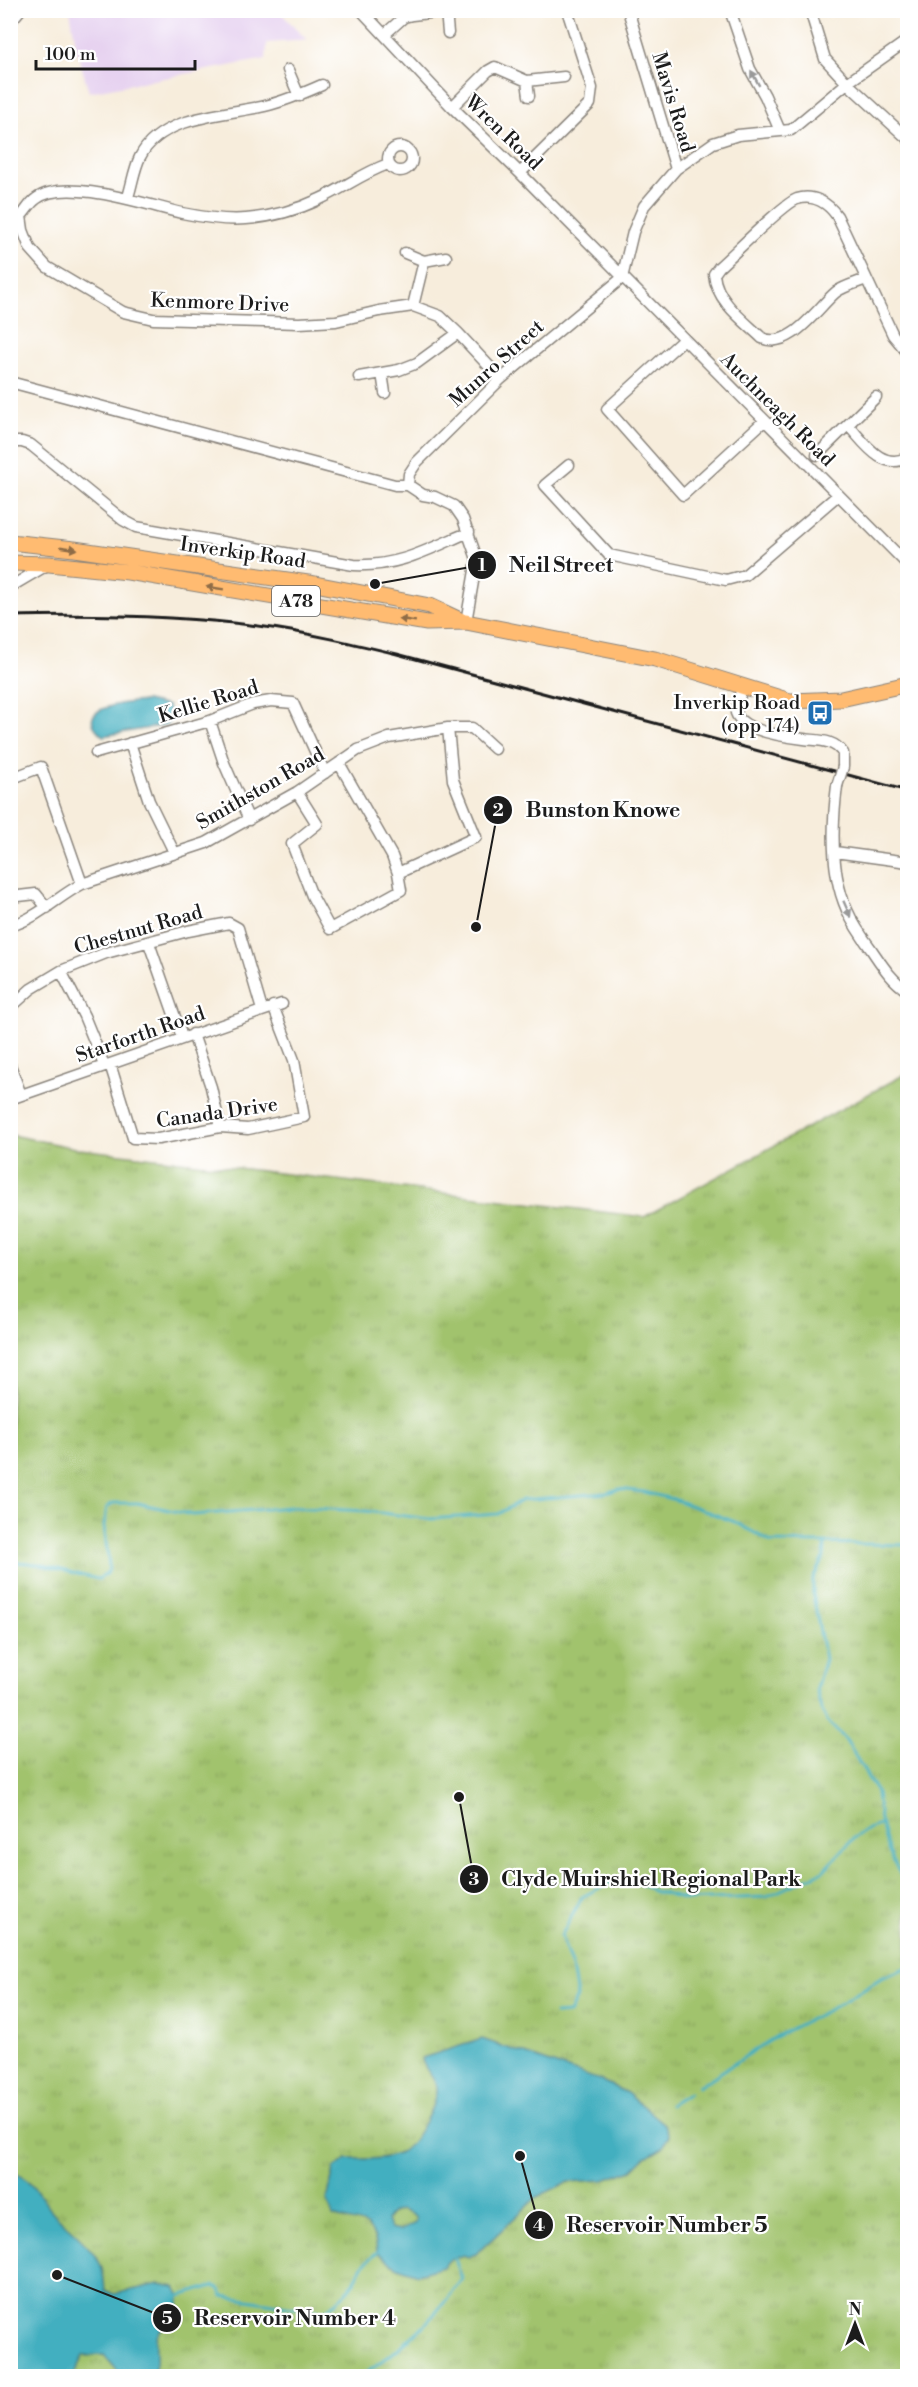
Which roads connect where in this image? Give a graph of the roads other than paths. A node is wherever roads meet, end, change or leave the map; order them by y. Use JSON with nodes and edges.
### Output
{"nodes":[{"id":1,"x":20,"y":10,"type":"edge"},
{"id":2,"x":361,"y":10,"type":"edge"},
{"id":3,"x":628,"y":10,"type":"edge"},
{"id":4,"x":730,"y":10,"type":"edge"},
{"id":5,"x":810,"y":10,"type":"edge"},
{"id":6,"x":450,"y":11,"type":"edge"},
{"id":7,"x":568,"y":13,"type":"dead end"},
{"id":8,"x":10,"y":22,"type":"edge"},
{"id":9,"x":448,"y":33,"type":"dead end"},
{"id":10,"x":385,"y":34,"type":"junction"},
{"id":11,"x":908,"y":39,"type":"edge"},
{"id":12,"x":288,"y":70,"type":"dead end"},
{"id":13,"x":564,"y":77,"type":"dead end"},
{"id":14,"x":527,"y":81,"type":"junction"},
{"id":15,"x":847,"y":83,"type":"junction"},
{"id":16,"x":322,"y":85,"type":"dead end"},
{"id":17,"x":299,"y":96,"type":"junction"},
{"id":18,"x":530,"y":96,"type":"dead end"},
{"id":19,"x":452,"y":107,"type":"junction"},
{"id":20,"x":780,"y":131,"type":"junction"},
{"id":21,"x":908,"y":139,"type":"edge"},
{"id":22,"x":388,"y":164,"type":"dead end"},
{"id":23,"x":676,"y":168,"type":"junction"},
{"id":24,"x":520,"y":173,"type":"junction"},
{"id":25,"x":128,"y":197,"type":"junction"},
{"id":26,"x":16,"y":215,"type":"edge"},
{"id":27,"x":405,"y":253,"type":"dead end"},
{"id":28,"x":446,"y":257,"type":"dead end"},
{"id":29,"x":424,"y":261,"type":"junction"},
{"id":30,"x":622,"y":279,"type":"junction"},
{"id":31,"x":866,"y":279,"type":"junction"},
{"id":32,"x":413,"y":306,"type":"junction"},
{"id":33,"x":458,"y":333,"type":"junction"},
{"id":34,"x":683,"y":339,"type":"junction"},
{"id":35,"x":908,"y":352,"type":"edge"},
{"id":36,"x":382,"y":373,"type":"junction"},
{"id":37,"x":359,"y":377,"type":"dead end"},
{"id":38,"x":501,"y":379,"type":"junction"},
{"id":39,"x":10,"y":382,"type":"edge"},
{"id":40,"x":385,"y":393,"type":"dead end"},
{"id":41,"x":876,"y":397,"type":"dead end"},
{"id":42,"x":764,"y":421,"type":"junction"},
{"id":43,"x":848,"y":425,"type":"junction"},
{"id":44,"x":10,"y":442,"type":"edge"},
{"id":45,"x":817,"y":455,"type":"dead end"},
{"id":46,"x":908,"y":457,"type":"edge"},
{"id":47,"x":569,"y":465,"type":"dead end"},
{"id":48,"x":408,"y":485,"type":"junction"},
{"id":49,"x":838,"y":495,"type":"junction"},
{"id":50,"x":469,"y":532,"type":"junction"},
{"id":51,"x":10,"y":542,"type":"edge"},
{"id":52,"x":10,"y":563,"type":"edge"},
{"id":53,"x":49,"y":564,"type":"junction"},
{"id":54,"x":908,"y":565,"type":"edge"},
{"id":55,"x":10,"y":587,"type":"edge"},
{"id":56,"x":466,"y":622,"type":"junction"},
{"id":57,"x":908,"y":684,"type":"edge"},
{"id":58,"x":741,"y":686,"type":"junction"},
{"id":59,"x":210,"y":721,"type":"junction"},
{"id":60,"x":447,"y":728,"type":"junction"},
{"id":61,"x":130,"y":743,"type":"junction"},
{"id":62,"x":495,"y":749,"type":"dead end"},
{"id":63,"x":96,"y":753,"type":"dead end"},
{"id":64,"x":339,"y":763,"type":"junction"},
{"id":65,"x":325,"y":773,"type":"junction"},
{"id":66,"x":10,"y":779,"type":"edge"},
{"id":67,"x":297,"y":792,"type":"junction"},
{"id":68,"x":249,"y":820,"type":"junction"},
{"id":69,"x":174,"y":852,"type":"junction"},
{"id":70,"x":835,"y":852,"type":"junction"},
{"id":71,"x":908,"y":862,"type":"edge"},
{"id":72,"x":398,"y":873,"type":"junction"},
{"id":73,"x":82,"y":884,"type":"junction"},
{"id":74,"x":10,"y":897,"type":"edge"},
{"id":75,"x":47,"y":908,"type":"junction"},
{"id":76,"x":10,"y":927,"type":"edge"},
{"id":77,"x":149,"y":943,"type":"junction"},
{"id":78,"x":61,"y":971,"type":"junction"},
{"id":79,"x":908,"y":991,"type":"edge"},
{"id":80,"x":272,"y":1006,"type":"junction"},
{"id":81,"x":10,"y":1008,"type":"edge"},
{"id":82,"x":188,"y":1036,"type":"junction"},
{"id":83,"x":10,"y":1065,"type":"edge"},
{"id":84,"x":107,"y":1065,"type":"junction"},
{"id":85,"x":16,"y":1097,"type":"edge"},
{"id":86,"x":220,"y":1127,"type":"junction"}],
"edges":[{"from":1,"to":8,"type":"street"},
{"from":2,"to":10,"type":"street","name":"Wren Road"},
{"from":3,"to":23,"type":"street","name":"Mavis Road"},
{"from":20,"to":4,"type":"street","one_way":true},
{"from":5,"to":15,"type":"street"},
{"from":6,"to":9,"type":"street"},
{"from":6,"to":10,"type":"street"},
{"from":7,"to":24,"type":"street"},
{"from":10,"to":19,"type":"street","name":"Wren Road"},
{"from":11,"to":15,"type":"street"},
{"from":12,"to":17,"type":"street"},
{"from":13,"to":14,"type":"street"},
{"from":14,"to":18,"type":"street"},
{"from":14,"to":19,"type":"street"},
{"from":15,"to":20,"type":"street"},
{"from":15,"to":21,"type":"street"},
{"from":16,"to":17,"type":"street"},
{"from":17,"to":25,"type":"street"},
{"from":19,"to":24,"type":"street","name":"Wren Road"},
{"from":20,"to":23,"type":"street"},
{"from":22,"to":25,"type":"street","name":"Kenmore Drive"},
{"from":23,"to":30,"type":"street"},
{"from":24,"to":30,"type":"street","name":"Wren Road"},
{"from":25,"to":26,"type":"street","name":"Kenmore Drive"},
{"from":26,"to":32,"type":"street","name":"Kenmore Drive"},
{"from":27,"to":29,"type":"street"},
{"from":28,"to":29,"type":"street"},
{"from":29,"to":32,"type":"street"},
{"from":30,"to":34,"type":"street","name":"Auchneagh Road"},
{"from":30,"to":38,"type":"street","name":"Munro Street"},
{"from":31,"to":31,"type":"street"},
{"from":31,"to":35,"type":"street"},
{"from":32,"to":33,"type":"street","name":"Kenmore Drive"},
{"from":33,"to":36,"type":"street"},
{"from":33,"to":38,"type":"street","name":"Kenmore Drive"},
{"from":34,"to":42,"type":"street","name":"Auchneagh Road"},
{"from":34,"to":42,"type":"street"},
{"from":36,"to":37,"type":"street"},
{"from":36,"to":40,"type":"street"},
{"from":38,"to":48,"type":"street","name":"Munro Street"},
{"from":39,"to":48,"type":"street"},
{"from":41,"to":43,"type":"street"},
{"from":42,"to":49,"type":"street","name":"Auchneagh Road"},
{"from":43,"to":45,"type":"street"},
{"from":43,"to":46,"type":"street"},
{"from":44,"to":50,"type":"street"},
{"from":47,"to":49,"type":"street"},
{"from":48,"to":50,"type":"street"},
{"from":49,"to":54,"type":"street","name":"Auchneagh Road"},
{"from":50,"to":56,"type":"street"},
{"from":51,"to":56,"type":"highway","name":"Inverkip Road","number":"A78","one_way":true},
{"from":52,"to":53,"type":"highway","name":"Inverkip Road","number":"A78"},
{"from":53,"to":55,"type":"street"},
{"from":56,"to":53,"type":"highway","name":"Inverkip Road","number":"A78","one_way":true},
{"from":56,"to":58,"type":"highway","name":"Inverkip Road","number":"A78"},
{"from":57,"to":58,"type":"highway","name":"Inverkip Road","number":"A78"},
{"from":58,"to":70,"type":"street","bridge":true},
{"from":59,"to":61,"type":"street","name":"Kellie Road"},
{"from":59,"to":65,"type":"street","name":"Kellie Road"},
{"from":59,"to":68,"type":"street"},
{"from":60,"to":62,"type":"street","name":"Smithston Road"},
{"from":60,"to":64,"type":"street","name":"Smithston Road"},
{"from":60,"to":72,"type":"street"},
{"from":61,"to":63,"type":"street","name":"Kellie Road"},
{"from":61,"to":69,"type":"street"},
{"from":64,"to":65,"type":"street","name":"Smithston Road"},
{"from":64,"to":72,"type":"street"},
{"from":65,"to":67,"type":"street","name":"Smithston Road"},
{"from":66,"to":73,"type":"street"},
{"from":67,"to":68,"type":"street","name":"Smithston Road"},
{"from":67,"to":72,"type":"street"},
{"from":68,"to":69,"type":"street","name":"Smithston Road"},
{"from":69,"to":73,"type":"street","name":"Smithston Road"},
{"from":70,"to":71,"type":"street"},
{"from":70,"to":79,"type":"street","one_way":true},
{"from":73,"to":75,"type":"street","name":"Smithston Road"},
{"from":74,"to":75,"type":"street"},
{"from":75,"to":76,"type":"street","name":"Smithston Road"},
{"from":77,"to":78,"type":"street","name":"Chestnut Road"},
{"from":77,"to":80,"type":"street","name":"Chestnut Road"},
{"from":77,"to":82,"type":"street"},
{"from":78,"to":81,"type":"street","name":"Chestnut Road"},
{"from":78,"to":84,"type":"street"},
{"from":80,"to":82,"type":"street","name":"Starforth Road"},
{"from":80,"to":86,"type":"street","name":"Canada Drive"},
{"from":82,"to":84,"type":"street","name":"Starforth Road"},
{"from":82,"to":86,"type":"street"},
{"from":83,"to":85,"type":"street"},
{"from":84,"to":85,"type":"street","name":"Starforth Road"},
{"from":84,"to":86,"type":"street","name":"Canada Drive"}]}
